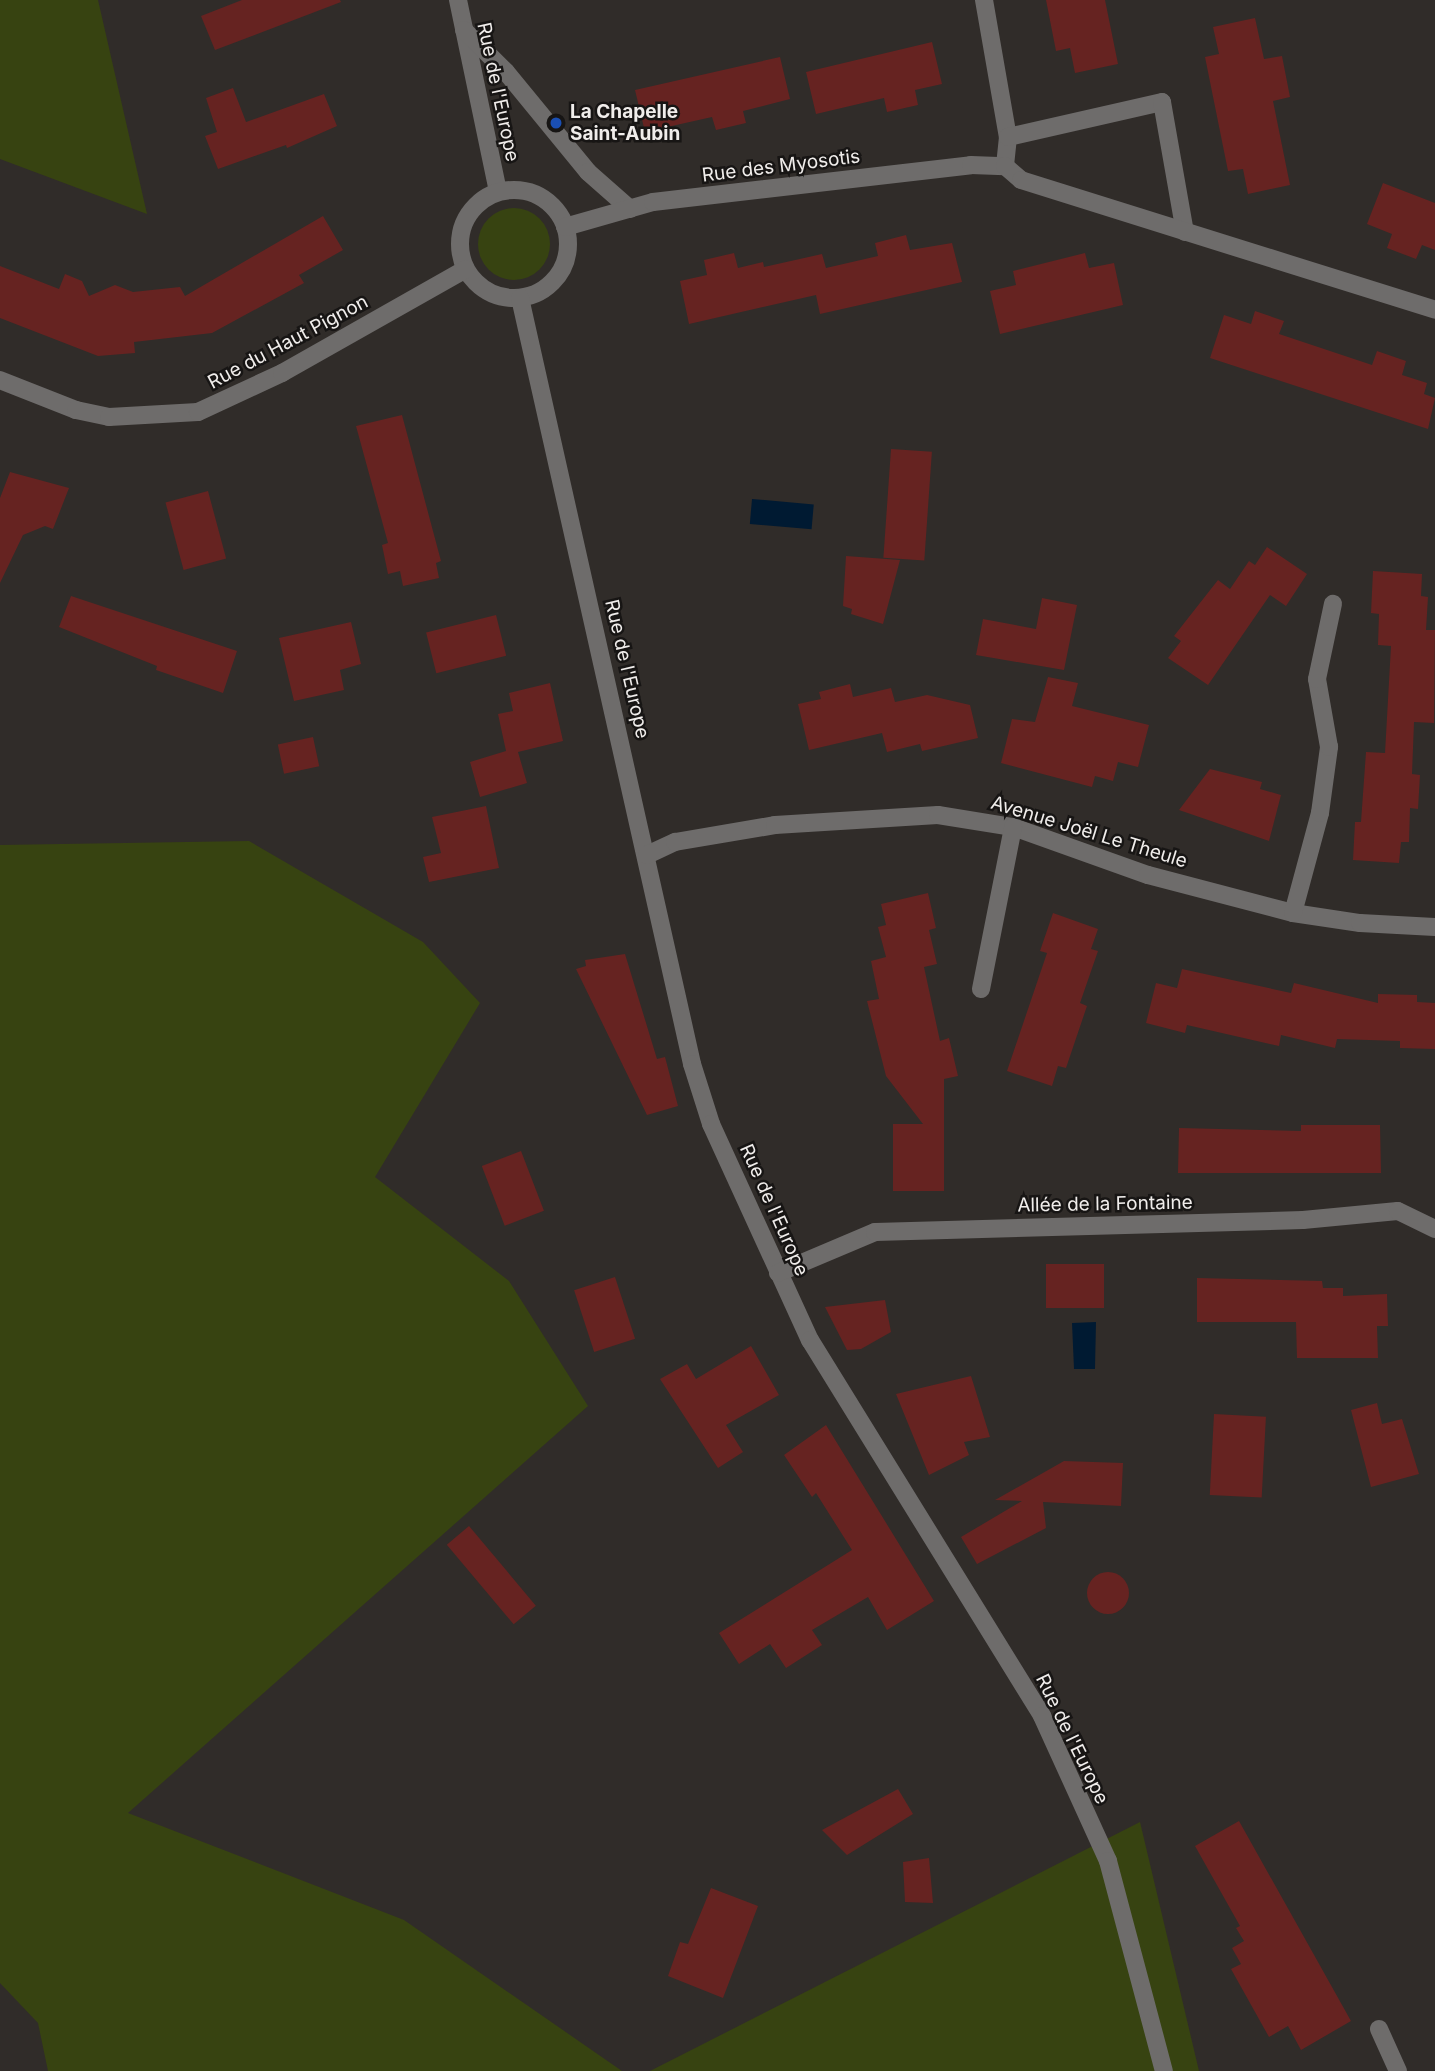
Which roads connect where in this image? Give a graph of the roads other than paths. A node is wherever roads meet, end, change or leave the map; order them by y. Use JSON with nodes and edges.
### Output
{"nodes":[{"id":1,"x":458,"y":0,"type":"edge"},
{"id":2,"x":984,"y":0,"type":"edge"},
{"id":3,"x":464,"y":30,"type":"junction"},
{"id":4,"x":1008,"y":136,"type":"junction"},
{"id":5,"x":1005,"y":166,"type":"junction"},
{"id":6,"x":498,"y":192,"type":"junction"},
{"id":7,"x":630,"y":209,"type":"junction"},
{"id":8,"x":565,"y":227,"type":"junction"},
{"id":9,"x":1185,"y":232,"type":"junction"},
{"id":10,"x":466,"y":268,"type":"junction"},
{"id":11,"x":520,"y":298,"type":"junction"},
{"id":12,"x":1435,"y":310,"type":"edge"},
{"id":13,"x":0,"y":380,"type":"edge"},
{"id":14,"x":1333,"y":604,"type":"dead end"},
{"id":15,"x":1013,"y":827,"type":"junction"},
{"id":16,"x":647,"y":855,"type":"junction"},
{"id":17,"x":1293,"y":913,"type":"junction"},
{"id":18,"x":1435,"y":927,"type":"edge"},
{"id":19,"x":981,"y":989,"type":"dead end"},
{"id":20,"x":1435,"y":1229,"type":"edge"},
{"id":21,"x":778,"y":1273,"type":"junction"},
{"id":22,"x":1379,"y":2029,"type":"dead end"},
{"id":23,"x":1164,"y":2071,"type":"edge"},
{"id":24,"x":1398,"y":2071,"type":"edge"}],
"edges":[{"from":1,"to":3,"type":"street","name":"Rue de l'Europe"},
{"from":2,"to":4,"type":"street"},
{"from":3,"to":6,"type":"street","name":"Rue de l'Europe"},
{"from":3,"to":7,"type":"street"},
{"from":4,"to":5,"type":"street"},
{"from":4,"to":9,"type":"street"},
{"from":5,"to":7,"type":"street","name":"Rue des Myosotis"},
{"from":5,"to":9,"type":"street"},
{"from":6,"to":8,"type":"street"},
{"from":6,"to":10,"type":"street"},
{"from":7,"to":8,"type":"street","name":"Rue des Myosotis"},
{"from":8,"to":11,"type":"street"},
{"from":9,"to":12,"type":"street"},
{"from":10,"to":11,"type":"street"},
{"from":10,"to":13,"type":"street","name":"Rue du Haut Pignon"},
{"from":11,"to":16,"type":"street","name":"Rue de l'Europe"},
{"from":14,"to":17,"type":"street"},
{"from":15,"to":16,"type":"street","name":"Avenue Joël Le Theule"},
{"from":15,"to":17,"type":"street","name":"Avenue Joël Le Theule"},
{"from":15,"to":19,"type":"street"},
{"from":16,"to":21,"type":"street","name":"Rue de l'Europe"},
{"from":17,"to":18,"type":"street","name":"Avenue Joël Le Theule"},
{"from":20,"to":21,"type":"street","name":"Allée de la Fontaine"},
{"from":21,"to":23,"type":"street","name":"Rue de l'Europe"},
{"from":22,"to":24,"type":"street"}]}
